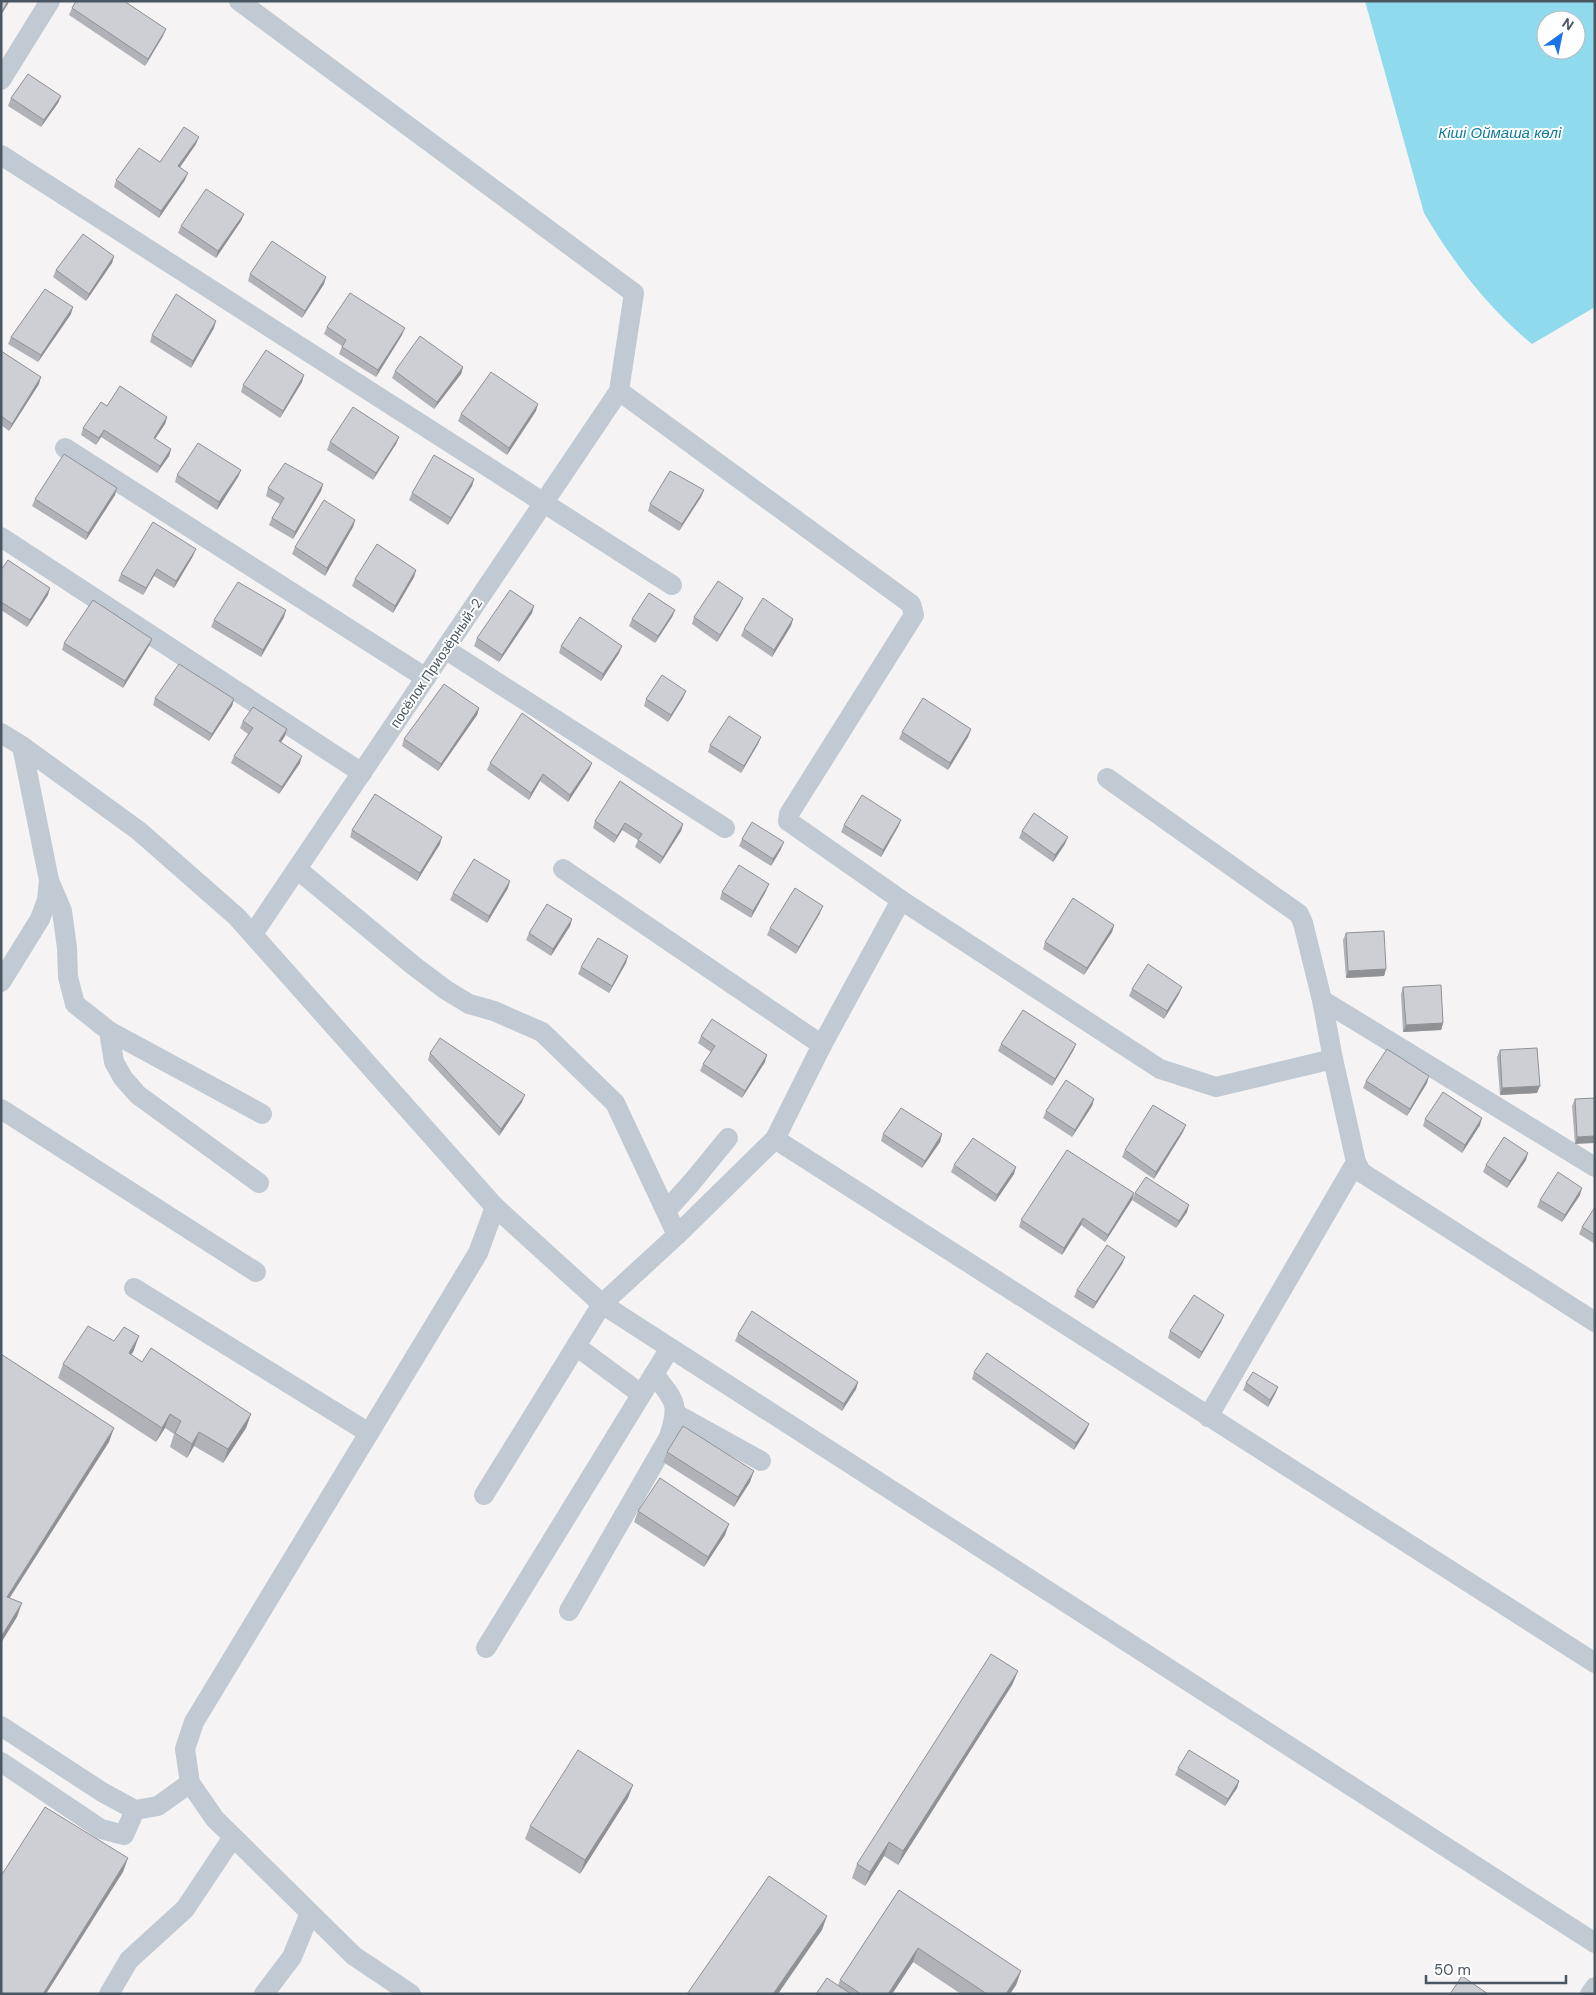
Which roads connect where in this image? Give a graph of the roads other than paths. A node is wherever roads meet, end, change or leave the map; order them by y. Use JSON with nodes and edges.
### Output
{"nodes":[{"id":1,"x":50,"y":1,"type":"edge"},
{"id":2,"x":239,"y":1,"type":"edge"},
{"id":3,"x":1,"y":80,"type":"edge"},
{"id":4,"x":1,"y":155,"type":"edge"},
{"id":5,"x":619,"y":391,"type":"junction"},
{"id":6,"x":65,"y":448,"type":"dead end"},
{"id":7,"x":544,"y":503,"type":"junction"},
{"id":8,"x":1,"y":537,"type":"edge"},
{"id":9,"x":672,"y":585,"type":"dead end"},
{"id":10,"x":445,"y":649,"type":"junction"},
{"id":11,"x":426,"y":678,"type":"junction"},
{"id":12,"x":1,"y":733,"type":"edge"},
{"id":13,"x":22,"y":746,"type":"junction"},
{"id":14,"x":362,"y":772,"type":"junction"},
{"id":15,"x":1107,"y":778,"type":"dead end"},
{"id":16,"x":725,"y":828,"type":"dead end"},
{"id":17,"x":297,"y":869,"type":"junction"},
{"id":18,"x":563,"y":869,"type":"dead end"},
{"id":19,"x":49,"y":880,"type":"junction"},
{"id":20,"x":901,"y":900,"type":"junction"},
{"id":21,"x":253,"y":934,"type":"junction"},
{"id":22,"x":1,"y":982,"type":"edge"},
{"id":23,"x":1322,"y":1000,"type":"junction"},
{"id":24,"x":109,"y":1031,"type":"junction"},
{"id":25,"x":822,"y":1045,"type":"junction"},
{"id":26,"x":1332,"y":1059,"type":"junction"},
{"id":27,"x":1,"y":1109,"type":"edge"},
{"id":28,"x":262,"y":1114,"type":"dead end"},
{"id":29,"x":728,"y":1138,"type":"dead end"},
{"id":30,"x":775,"y":1140,"type":"junction"},
{"id":31,"x":1356,"y":1162,"type":"junction"},
{"id":32,"x":1595,"y":1167,"type":"edge"},
{"id":33,"x":260,"y":1183,"type":"dead end"},
{"id":34,"x":495,"y":1207,"type":"junction"},
{"id":35,"x":666,"y":1211,"type":"junction"},
{"id":36,"x":678,"y":1235,"type":"junction"},
{"id":37,"x":256,"y":1272,"type":"dead end"},
{"id":38,"x":134,"y":1288,"type":"dead end"},
{"id":39,"x":602,"y":1304,"type":"junction"},
{"id":40,"x":1595,"y":1322,"type":"edge"},
{"id":41,"x":576,"y":1346,"type":"junction"},
{"id":42,"x":670,"y":1348,"type":"junction"},
{"id":43,"x":654,"y":1374,"type":"junction"},
{"id":44,"x":642,"y":1394,"type":"junction"},
{"id":45,"x":676,"y":1414,"type":"junction"},
{"id":46,"x":1208,"y":1417,"type":"junction"},
{"id":47,"x":369,"y":1433,"type":"junction"},
{"id":48,"x":761,"y":1462,"type":"dead end"},
{"id":49,"x":484,"y":1495,"type":"dead end"},
{"id":50,"x":569,"y":1611,"type":"dead end"},
{"id":51,"x":486,"y":1648,"type":"dead end"},
{"id":52,"x":1595,"y":1663,"type":"edge"},
{"id":53,"x":1,"y":1726,"type":"edge"},
{"id":54,"x":1,"y":1762,"type":"edge"},
{"id":55,"x":190,"y":1782,"type":"junction"},
{"id":56,"x":135,"y":1810,"type":"junction"},
{"id":57,"x":233,"y":1837,"type":"junction"},
{"id":58,"x":310,"y":1913,"type":"junction"},
{"id":59,"x":1595,"y":1943,"type":"edge"},
{"id":60,"x":1595,"y":1987,"type":"edge"},
{"id":61,"x":109,"y":1994,"type":"edge"},
{"id":62,"x":264,"y":1994,"type":"edge"},
{"id":63,"x":411,"y":1994,"type":"edge"},
{"id":64,"x":1590,"y":1994,"type":"edge"}],
"edges":[{"from":1,"to":3,"type":"street"},
{"from":2,"to":5,"type":"street"},
{"from":4,"to":7,"type":"street"},
{"from":5,"to":7,"type":"street","name":"посёлок Приозёрный-2"},
{"from":5,"to":20,"type":"street"},
{"from":6,"to":11,"type":"street"},
{"from":7,"to":9,"type":"street"},
{"from":7,"to":10,"type":"street","name":"посёлок Приозёрный-2"},
{"from":8,"to":14,"type":"street"},
{"from":10,"to":11,"type":"street","name":"посёлок Приозёрный-2"},
{"from":10,"to":16,"type":"street"},
{"from":11,"to":14,"type":"street","name":"посёлок Приозёрный-2"},
{"from":12,"to":13,"type":"street"},
{"from":13,"to":19,"type":"street"},
{"from":13,"to":21,"type":"street"},
{"from":14,"to":17,"type":"street","name":"посёлок Приозёрный-2"},
{"from":15,"to":23,"type":"street"},
{"from":17,"to":21,"type":"street","name":"посёлок Приозёрный-2"},
{"from":17,"to":35,"type":"street"},
{"from":18,"to":25,"type":"street"},
{"from":19,"to":22,"type":"street"},
{"from":19,"to":24,"type":"street"},
{"from":20,"to":25,"type":"street"},
{"from":20,"to":26,"type":"street"},
{"from":21,"to":34,"type":"street"},
{"from":23,"to":26,"type":"street"},
{"from":23,"to":32,"type":"street"},
{"from":24,"to":28,"type":"street"},
{"from":24,"to":33,"type":"street"},
{"from":25,"to":30,"type":"street"},
{"from":26,"to":31,"type":"street"},
{"from":27,"to":37,"type":"street"},
{"from":29,"to":35,"type":"street"},
{"from":30,"to":36,"type":"street"},
{"from":30,"to":46,"type":"street"},
{"from":31,"to":40,"type":"street"},
{"from":31,"to":46,"type":"street"},
{"from":34,"to":39,"type":"street"},
{"from":34,"to":47,"type":"street"},
{"from":35,"to":36,"type":"street"},
{"from":36,"to":39,"type":"street"},
{"from":38,"to":47,"type":"street"},
{"from":39,"to":41,"type":"street"},
{"from":39,"to":42,"type":"street"},
{"from":41,"to":44,"type":"street"},
{"from":41,"to":49,"type":"street"},
{"from":42,"to":43,"type":"street"},
{"from":42,"to":59,"type":"street"},
{"from":43,"to":44,"type":"street"},
{"from":43,"to":45,"type":"street"},
{"from":44,"to":51,"type":"street"},
{"from":45,"to":48,"type":"street"},
{"from":45,"to":50,"type":"street"},
{"from":46,"to":52,"type":"street"},
{"from":47,"to":55,"type":"street"},
{"from":53,"to":56,"type":"street"},
{"from":54,"to":56,"type":"street"},
{"from":55,"to":56,"type":"street"},
{"from":55,"to":57,"type":"street"},
{"from":57,"to":58,"type":"street"},
{"from":57,"to":61,"type":"street"},
{"from":58,"to":62,"type":"street"},
{"from":58,"to":63,"type":"street"},
{"from":60,"to":64,"type":"street"}]}
